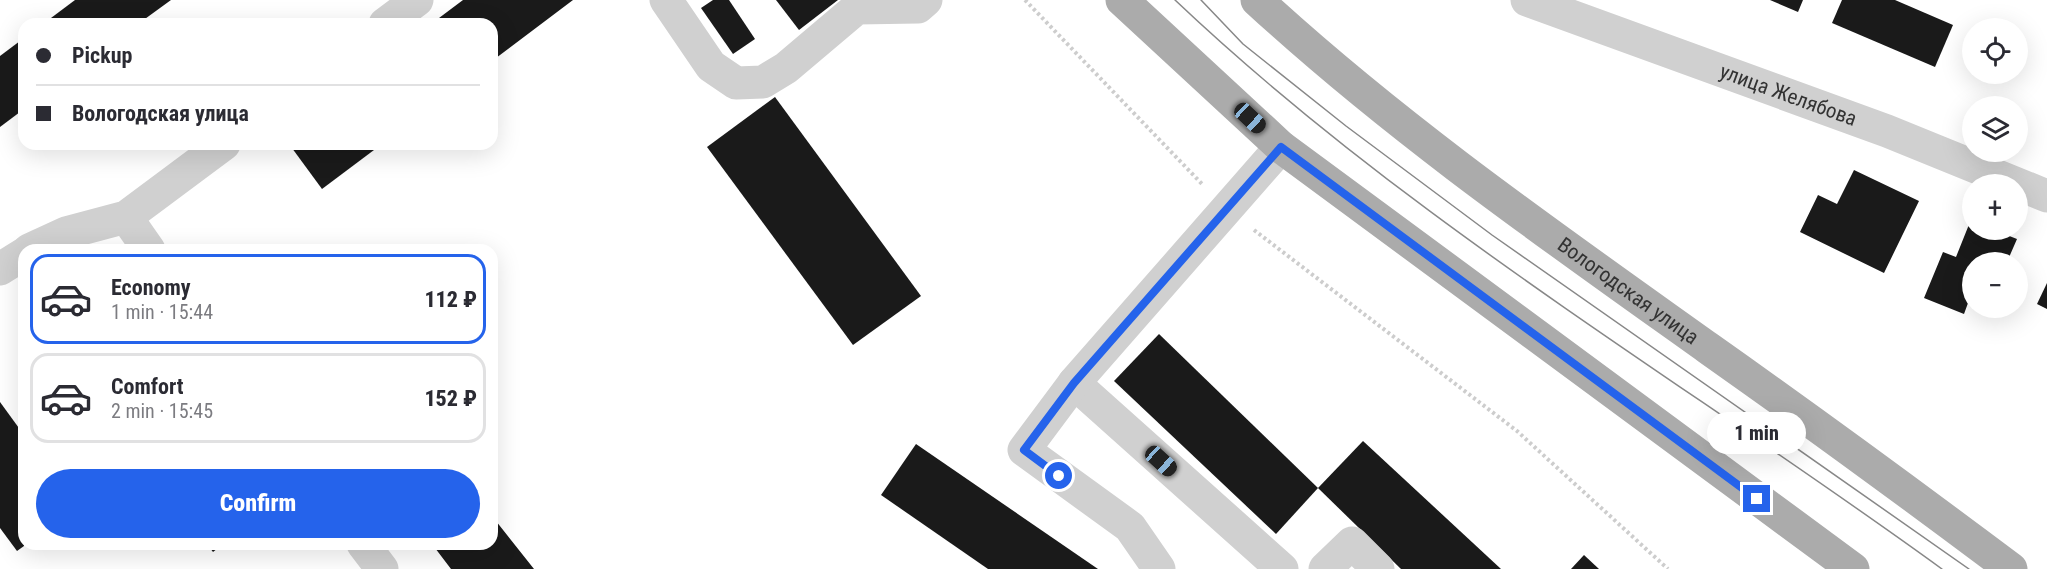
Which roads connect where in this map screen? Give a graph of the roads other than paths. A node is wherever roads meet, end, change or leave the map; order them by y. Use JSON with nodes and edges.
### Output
{"nodes":[{"id":1,"x":417,"y":0,"type":"edge"},
{"id":2,"x":666,"y":0,"type":"edge"},
{"id":3,"x":926,"y":0,"type":"edge"},
{"id":4,"x":1122,"y":0,"type":"edge"},
{"id":5,"x":1257,"y":0,"type":"edge"},
{"id":6,"x":1527,"y":0,"type":"edge"},
{"id":7,"x":393,"y":18,"type":"edge"},
{"id":8,"x":1281,"y":147,"type":"junction"},
{"id":9,"x":216,"y":150,"type":"edge"},
{"id":10,"x":2047,"y":196,"type":"edge"},
{"id":11,"x":126,"y":217,"type":"junction"},
{"id":12,"x":42,"y":244,"type":"edge"},
{"id":13,"x":145,"y":244,"type":"edge"},
{"id":14,"x":18,"y":258,"type":"edge"},
{"id":15,"x":0,"y":269,"type":"edge"},
{"id":16,"x":1074,"y":383,"type":"junction"},
{"id":17,"x":368,"y":550,"type":"edge"},
{"id":18,"x":382,"y":569,"type":"edge"},
{"id":19,"x":1159,"y":569,"type":"edge"},
{"id":20,"x":1282,"y":569,"type":"edge"},
{"id":21,"x":1325,"y":569,"type":"edge"},
{"id":22,"x":1378,"y":569,"type":"edge"},
{"id":23,"x":1853,"y":569,"type":"edge"},
{"id":24,"x":2011,"y":569,"type":"edge"}],
"edges":[{"from":1,"to":7,"type":"street"},
{"from":2,"to":3,"type":"street"},
{"from":4,"to":8,"type":"main road"},
{"from":5,"to":24,"type":"main road","name":"Вологодская улица"},
{"from":6,"to":10,"type":"street","name":"улица Желябова"},
{"from":8,"to":16,"type":"street"},
{"from":8,"to":23,"type":"main road"},
{"from":9,"to":11,"type":"street"},
{"from":11,"to":12,"type":"street"},
{"from":11,"to":13,"type":"street"},
{"from":14,"to":15,"type":"street"},
{"from":16,"to":19,"type":"street"},
{"from":16,"to":20,"type":"street"},
{"from":17,"to":18,"type":"street"},
{"from":21,"to":22,"type":"street"}]}
